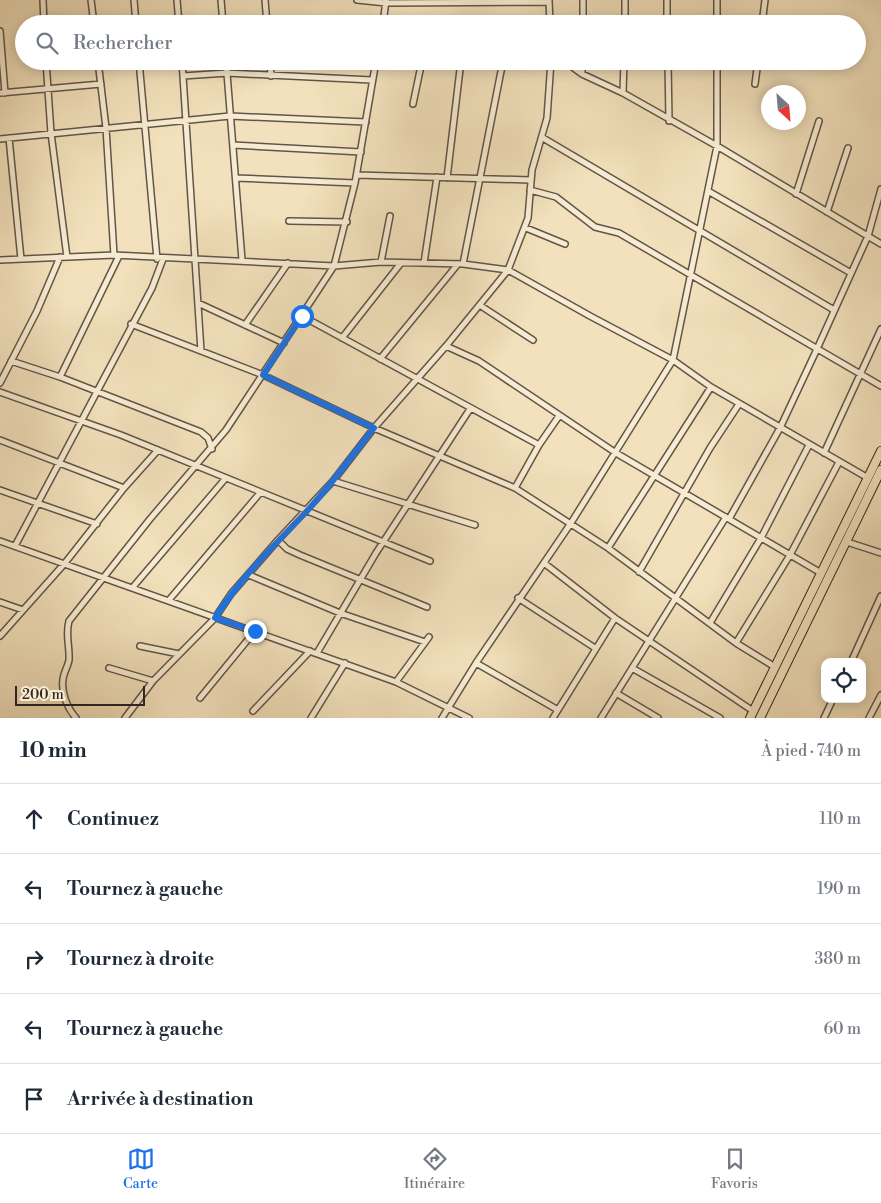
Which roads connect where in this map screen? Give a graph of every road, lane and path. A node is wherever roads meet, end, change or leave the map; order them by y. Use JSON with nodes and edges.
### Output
{"nodes":[{"id":1,"x":43,"y":0,"type":"edge"},
{"id":2,"x":91,"y":0,"type":"edge"},
{"id":3,"x":134,"y":0,"type":"edge"},
{"id":4,"x":177,"y":0,"type":"edge"},
{"id":5,"x":221,"y":0,"type":"edge"},
{"id":6,"x":265,"y":0,"type":"edge"},
{"id":7,"x":357,"y":0,"type":"edge"},
{"id":8,"x":583,"y":0,"type":"edge"},
{"id":9,"x":626,"y":0,"type":"edge"},
{"id":10,"x":667,"y":0,"type":"edge"},
{"id":11,"x":717,"y":0,"type":"edge"},
{"id":12,"x":765,"y":0,"type":"edge"},
{"id":13,"x":386,"y":1,"type":"edge"},
{"id":14,"x":549,"y":1,"type":"edge"},
{"id":15,"x":44,"y":15,"type":"edge"},
{"id":16,"x":93,"y":15,"type":"edge"},
{"id":17,"x":135,"y":15,"type":"edge"},
{"id":18,"x":178,"y":15,"type":"edge"},
{"id":19,"x":222,"y":15,"type":"edge"},
{"id":20,"x":266,"y":15,"type":"edge"},
{"id":21,"x":384,"y":15,"type":"edge"},
{"id":22,"x":550,"y":15,"type":"edge"},
{"id":23,"x":583,"y":15,"type":"edge"},
{"id":24,"x":625,"y":15,"type":"edge"},
{"id":25,"x":667,"y":15,"type":"edge"},
{"id":26,"x":717,"y":15,"type":"edge"},
{"id":27,"x":763,"y":15,"type":"edge"},
{"id":28,"x":0,"y":31,"type":"edge"},
{"id":29,"x":47,"y":70,"type":"edge"},
{"id":30,"x":99,"y":70,"type":"edge"},
{"id":31,"x":140,"y":70,"type":"edge"},
{"id":32,"x":183,"y":70,"type":"edge"},
{"id":33,"x":228,"y":70,"type":"edge"},
{"id":34,"x":271,"y":70,"type":"edge"},
{"id":35,"x":374,"y":70,"type":"edge"},
{"id":36,"x":420,"y":70,"type":"edge"},
{"id":37,"x":460,"y":70,"type":"edge"},
{"id":38,"x":501,"y":70,"type":"edge"},
{"id":39,"x":550,"y":70,"type":"edge"},
{"id":40,"x":576,"y":70,"type":"edge"},
{"id":41,"x":582,"y":70,"type":"edge"},
{"id":42,"x":624,"y":70,"type":"edge"},
{"id":43,"x":668,"y":70,"type":"edge"},
{"id":44,"x":717,"y":70,"type":"edge"},
{"id":45,"x":757,"y":70,"type":"edge"},
{"id":46,"x":228,"y":73,"type":"junction"},
{"id":47,"x":582,"y":74,"type":"junction"},
{"id":48,"x":183,"y":76,"type":"junction"},
{"id":49,"x":271,"y":76,"type":"junction"},
{"id":50,"x":372,"y":80,"type":"junction"},
{"id":51,"x":101,"y":84,"type":"junction"},
{"id":52,"x":755,"y":84,"type":"dead end"},
{"id":53,"x":48,"y":89,"type":"junction"},
{"id":54,"x":2,"y":93,"type":"edge"},
{"id":55,"x":623,"y":93,"type":"junction"},
{"id":56,"x":413,"y":104,"type":"dead end"},
{"id":57,"x":230,"y":116,"type":"junction"},
{"id":58,"x":186,"y":120,"type":"junction"},
{"id":59,"x":669,"y":120,"type":"junction"},
{"id":60,"x":818,"y":121,"type":"dead end"},
{"id":61,"x":366,"y":122,"type":"junction"},
{"id":62,"x":144,"y":125,"type":"junction"},
{"id":63,"x":106,"y":128,"type":"junction"},
{"id":64,"x":50,"y":133,"type":"junction"},
{"id":65,"x":9,"y":138,"type":"junction"},
{"id":66,"x":542,"y":138,"type":"junction"},
{"id":67,"x":0,"y":139,"type":"edge"},
{"id":68,"x":233,"y":145,"type":"junction"},
{"id":69,"x":717,"y":146,"type":"junction"},
{"id":70,"x":848,"y":148,"type":"dead end"},
{"id":71,"x":361,"y":152,"type":"junction"},
{"id":72,"x":357,"y":175,"type":"junction"},
{"id":73,"x":437,"y":177,"type":"junction"},
{"id":74,"x":236,"y":178,"type":"junction"},
{"id":75,"x":447,"y":178,"type":"junction"},
{"id":76,"x":480,"y":179,"type":"junction"},
{"id":77,"x":530,"y":180,"type":"junction"},
{"id":78,"x":355,"y":183,"type":"junction"},
{"id":79,"x":881,"y":189,"type":"edge"},
{"id":80,"x":530,"y":190,"type":"junction"},
{"id":81,"x":708,"y":191,"type":"junction"},
{"id":82,"x":796,"y":194,"type":"junction"},
{"id":83,"x":827,"y":212,"type":"junction"},
{"id":84,"x":390,"y":216,"type":"dead end"},
{"id":85,"x":289,"y":221,"type":"dead end"},
{"id":86,"x":347,"y":222,"type":"junction"},
{"id":87,"x":526,"y":228,"type":"junction"},
{"id":88,"x":701,"y":231,"type":"junction"},
{"id":89,"x":868,"y":236,"type":"junction"},
{"id":90,"x":565,"y":244,"type":"dead end"},
{"id":91,"x":881,"y":244,"type":"edge"},
{"id":92,"x":116,"y":256,"type":"junction"},
{"id":93,"x":60,"y":257,"type":"junction"},
{"id":94,"x":67,"y":257,"type":"junction"},
{"id":95,"x":196,"y":258,"type":"junction"},
{"id":96,"x":8,"y":259,"type":"junction"},
{"id":97,"x":21,"y":259,"type":"junction"},
{"id":98,"x":160,"y":259,"type":"junction"},
{"id":99,"x":0,"y":260,"type":"edge"},
{"id":100,"x":242,"y":260,"type":"junction"},
{"id":101,"x":381,"y":262,"type":"junction"},
{"id":102,"x":288,"y":263,"type":"junction"},
{"id":103,"x":401,"y":263,"type":"junction"},
{"id":104,"x":424,"y":263,"type":"junction"},
{"id":105,"x":461,"y":264,"type":"junction"},
{"id":106,"x":334,"y":266,"type":"junction"},
{"id":107,"x":0,"y":267,"type":"edge"},
{"id":108,"x":508,"y":270,"type":"junction"},
{"id":109,"x":851,"y":274,"type":"junction"},
{"id":110,"x":691,"y":275,"type":"junction"},
{"id":111,"x":198,"y":303,"type":"junction"},
{"id":112,"x":480,"y":306,"type":"junction"},
{"id":113,"x":834,"y":310,"type":"junction"},
{"id":114,"x":302,"y":316,"type":"junction"},
{"id":115,"x":131,"y":324,"type":"junction"},
{"id":116,"x":245,"y":325,"type":"junction"},
{"id":117,"x":881,"y":329,"type":"edge"},
{"id":118,"x":342,"y":338,"type":"junction"},
{"id":119,"x":533,"y":340,"type":"dead end"},
{"id":120,"x":284,"y":343,"type":"junction"},
{"id":121,"x":446,"y":346,"type":"junction"},
{"id":122,"x":817,"y":349,"type":"junction"},
{"id":123,"x":202,"y":351,"type":"junction"},
{"id":124,"x":380,"y":359,"type":"junction"},
{"id":125,"x":674,"y":360,"type":"junction"},
{"id":126,"x":11,"y":361,"type":"junction"},
{"id":127,"x":859,"y":373,"type":"junction"},
{"id":128,"x":263,"y":375,"type":"junction"},
{"id":129,"x":60,"y":377,"type":"junction"},
{"id":130,"x":417,"y":379,"type":"junction"},
{"id":131,"x":0,"y":383,"type":"edge"},
{"id":132,"x":881,"y":386,"type":"edge"},
{"id":133,"x":711,"y":387,"type":"junction"},
{"id":134,"x":96,"y":391,"type":"junction"},
{"id":135,"x":0,"y":392,"type":"edge"},
{"id":136,"x":739,"y":404,"type":"junction"},
{"id":137,"x":470,"y":410,"type":"junction"},
{"id":138,"x":559,"y":416,"type":"junction"},
{"id":139,"x":82,"y":422,"type":"junction"},
{"id":140,"x":374,"y":428,"type":"junction"},
{"id":141,"x":780,"y":428,"type":"junction"},
{"id":142,"x":0,"y":440,"type":"edge"},
{"id":143,"x":809,"y":445,"type":"junction"},
{"id":144,"x":539,"y":446,"type":"junction"},
{"id":145,"x":212,"y":449,"type":"junction"},
{"id":146,"x":158,"y":450,"type":"junction"},
{"id":147,"x":881,"y":450,"type":"edge"},
{"id":148,"x":616,"y":453,"type":"junction"},
{"id":149,"x":824,"y":453,"type":"junction"},
{"id":150,"x":441,"y":455,"type":"junction"},
{"id":151,"x":59,"y":462,"type":"junction"},
{"id":152,"x":839,"y":462,"type":"junction"},
{"id":153,"x":196,"y":465,"type":"junction"},
{"id":154,"x":881,"y":470,"type":"edge"},
{"id":155,"x":655,"y":476,"type":"junction"},
{"id":156,"x":225,"y":478,"type":"junction"},
{"id":157,"x":868,"y":478,"type":"junction"},
{"id":158,"x":333,"y":481,"type":"junction"},
{"id":159,"x":124,"y":488,"type":"junction"},
{"id":160,"x":515,"y":488,"type":"junction"},
{"id":161,"x":0,"y":490,"type":"edge"},
{"id":162,"x":260,"y":493,"type":"junction"},
{"id":163,"x":684,"y":493,"type":"junction"},
{"id":164,"x":36,"y":502,"type":"junction"},
{"id":165,"x":408,"y":505,"type":"junction"},
{"id":166,"x":308,"y":511,"type":"junction"},
{"id":167,"x":727,"y":518,"type":"junction"},
{"id":168,"x":571,"y":522,"type":"junction"},
{"id":169,"x":97,"y":524,"type":"junction"},
{"id":170,"x":475,"y":525,"type":"dead end"},
{"id":171,"x":760,"y":538,"type":"junction"},
{"id":172,"x":278,"y":540,"type":"junction"},
{"id":173,"x":0,"y":541,"type":"edge"},
{"id":174,"x":847,"y":542,"type":"junction"},
{"id":175,"x":383,"y":543,"type":"junction"},
{"id":176,"x":15,"y":546,"type":"junction"},
{"id":177,"x":608,"y":548,"type":"junction"},
{"id":178,"x":881,"y":553,"type":"edge"},
{"id":179,"x":790,"y":555,"type":"junction"},
{"id":180,"x":430,"y":561,"type":"dead end"},
{"id":181,"x":66,"y":563,"type":"junction"},
{"id":182,"x":544,"y":563,"type":"junction"},
{"id":183,"x":639,"y":572,"type":"junction"},
{"id":184,"x":821,"y":573,"type":"junction"},
{"id":185,"x":248,"y":576,"type":"junction"},
{"id":186,"x":104,"y":577,"type":"junction"},
{"id":187,"x":360,"y":579,"type":"junction"},
{"id":188,"x":133,"y":587,"type":"junction"},
{"id":189,"x":881,"y":596,"type":"edge"},
{"id":190,"x":518,"y":598,"type":"junction"},
{"id":191,"x":675,"y":598,"type":"junction"},
{"id":192,"x":169,"y":600,"type":"junction"},
{"id":193,"x":0,"y":602,"type":"edge"},
{"id":194,"x":427,"y":607,"type":"dead end"},
{"id":195,"x":23,"y":610,"type":"junction"},
{"id":196,"x":340,"y":613,"type":"junction"},
{"id":197,"x":215,"y":618,"type":"junction"},
{"id":198,"x":615,"y":618,"type":"junction"},
{"id":199,"x":710,"y":623,"type":"junction"},
{"id":200,"x":255,"y":631,"type":"junction"},
{"id":201,"x":0,"y":636,"type":"edge"},
{"id":202,"x":649,"y":641,"type":"junction"},
{"id":203,"x":736,"y":643,"type":"junction"},
{"id":204,"x":140,"y":646,"type":"dead end"},
{"id":205,"x":595,"y":648,"type":"junction"},
{"id":206,"x":310,"y":651,"type":"junction"},
{"id":207,"x":317,"y":653,"type":"junction"},
{"id":208,"x":179,"y":654,"type":"junction"},
{"id":209,"x":852,"y":658,"type":"edge"},
{"id":210,"x":476,"y":663,"type":"junction"},
{"id":211,"x":345,"y":664,"type":"junction"},
{"id":212,"x":774,"y":667,"type":"junction"},
{"id":213,"x":109,"y":668,"type":"dead end"},
{"id":214,"x":632,"y":668,"type":"junction"},
{"id":215,"x":153,"y":681,"type":"junction"},
{"id":216,"x":396,"y":682,"type":"junction"},
{"id":217,"x":616,"y":693,"type":"junction"},
{"id":218,"x":881,"y":695,"type":"edge"},
{"id":219,"x":200,"y":698,"type":"dead end"},
{"id":220,"x":831,"y":703,"type":"edge"},
{"id":221,"x":879,"y":704,"type":"edge"},
{"id":222,"x":448,"y":706,"type":"junction"},
{"id":223,"x":558,"y":710,"type":"junction"},
{"id":224,"x":253,"y":711,"type":"dead end"},
{"id":225,"x":751,"y":715,"type":"edge"},
{"id":226,"x":76,"y":718,"type":"edge"},
{"id":227,"x":125,"y":718,"type":"edge"},
{"id":228,"x":312,"y":718,"type":"edge"},
{"id":229,"x":442,"y":718,"type":"edge"},
{"id":230,"x":470,"y":718,"type":"edge"},
{"id":231,"x":553,"y":718,"type":"edge"},
{"id":232,"x":601,"y":718,"type":"edge"},
{"id":233,"x":658,"y":718,"type":"edge"},
{"id":234,"x":720,"y":718,"type":"edge"},
{"id":235,"x":760,"y":718,"type":"edge"},
{"id":236,"x":824,"y":718,"type":"edge"},
{"id":237,"x":869,"y":718,"type":"edge"}],
"edges":[{"from":1,"to":15,"type":"street"},
{"from":2,"to":16,"type":"street"},
{"from":3,"to":17,"type":"street"},
{"from":4,"to":18,"type":"street"},
{"from":5,"to":19,"type":"street"},
{"from":6,"to":20,"type":"street"},
{"from":7,"to":13,"type":"street"},
{"from":8,"to":23,"type":"street"},
{"from":9,"to":24,"type":"street"},
{"from":10,"to":25,"type":"street"},
{"from":11,"to":26,"type":"street"},
{"from":12,"to":27,"type":"street"},
{"from":13,"to":14,"type":"street"},
{"from":13,"to":21,"type":"street"},
{"from":14,"to":22,"type":"street"},
{"from":28,"to":54,"type":"street"},
{"from":29,"to":53,"type":"street"},
{"from":30,"to":51,"type":"street"},
{"from":31,"to":62,"type":"street"},
{"from":32,"to":48,"type":"street"},
{"from":33,"to":46,"type":"street"},
{"from":34,"to":49,"type":"street"},
{"from":35,"to":50,"type":"street"},
{"from":36,"to":56,"type":"street"},
{"from":37,"to":75,"type":"street"},
{"from":38,"to":76,"type":"street"},
{"from":39,"to":66,"type":"street"},
{"from":40,"to":47,"type":"street"},
{"from":41,"to":47,"type":"street"},
{"from":42,"to":55,"type":"street"},
{"from":43,"to":59,"type":"street"},
{"from":44,"to":69,"type":"street"},
{"from":45,"to":52,"type":"street"},
{"from":46,"to":48,"type":"street"},
{"from":46,"to":49,"type":"street"},
{"from":46,"to":57,"type":"street"},
{"from":47,"to":55,"type":"street"},
{"from":48,"to":58,"type":"street"},
{"from":49,"to":50,"type":"street"},
{"from":50,"to":61,"type":"street"},
{"from":51,"to":53,"type":"street"},
{"from":51,"to":63,"type":"street"},
{"from":53,"to":54,"type":"street"},
{"from":53,"to":64,"type":"street"},
{"from":55,"to":59,"type":"street"},
{"from":57,"to":58,"type":"street"},
{"from":57,"to":61,"type":"street"},
{"from":57,"to":68,"type":"street"},
{"from":58,"to":62,"type":"street"},
{"from":58,"to":95,"type":"street"},
{"from":59,"to":69,"type":"street"},
{"from":60,"to":82,"type":"street"},
{"from":61,"to":71,"type":"street"},
{"from":62,"to":63,"type":"street"},
{"from":62,"to":98,"type":"street"},
{"from":63,"to":64,"type":"street"},
{"from":63,"to":92,"type":"street"},
{"from":64,"to":65,"type":"street"},
{"from":64,"to":94,"type":"street"},
{"from":65,"to":67,"type":"street"},
{"from":65,"to":97,"type":"street"},
{"from":66,"to":77,"type":"street"},
{"from":66,"to":88,"type":"street"},
{"from":68,"to":71,"type":"street"},
{"from":68,"to":74,"type":"street"},
{"from":69,"to":81,"type":"street"},
{"from":69,"to":82,"type":"street"},
{"from":70,"to":83,"type":"street"},
{"from":71,"to":72,"type":"street"},
{"from":72,"to":73,"type":"street"},
{"from":72,"to":78,"type":"street"},
{"from":73,"to":75,"type":"street"},
{"from":73,"to":104,"type":"street"},
{"from":74,"to":78,"type":"street"},
{"from":74,"to":100,"type":"street"},
{"from":75,"to":76,"type":"street"},
{"from":76,"to":77,"type":"street"},
{"from":76,"to":105,"type":"street"},
{"from":77,"to":80,"type":"street"},
{"from":78,"to":86,"type":"street"},
{"from":79,"to":89,"type":"street"},
{"from":80,"to":87,"type":"street"},
{"from":80,"to":110,"type":"street"},
{"from":81,"to":88,"type":"street"},
{"from":81,"to":109,"type":"street"},
{"from":82,"to":83,"type":"street"},
{"from":83,"to":89,"type":"street"},
{"from":84,"to":101,"type":"street"},
{"from":85,"to":86,"type":"street"},
{"from":86,"to":106,"type":"street"},
{"from":87,"to":90,"type":"street"},
{"from":87,"to":108,"type":"street"},
{"from":88,"to":110,"type":"street"},
{"from":88,"to":113,"type":"street"},
{"from":89,"to":91,"type":"street"},
{"from":89,"to":109,"type":"street"},
{"from":92,"to":94,"type":"street"},
{"from":92,"to":98,"type":"street"},
{"from":92,"to":129,"type":"street"},
{"from":93,"to":94,"type":"street"},
{"from":93,"to":97,"type":"street"},
{"from":93,"to":126,"type":"street"},
{"from":95,"to":98,"type":"street"},
{"from":95,"to":100,"type":"street"},
{"from":95,"to":111,"type":"street"},
{"from":96,"to":97,"type":"street"},
{"from":96,"to":99,"type":"street"},
{"from":96,"to":107,"type":"street"},
{"from":98,"to":115,"type":"street"},
{"from":100,"to":102,"type":"street"},
{"from":101,"to":103,"type":"street"},
{"from":101,"to":106,"type":"street"},
{"from":102,"to":106,"type":"street"},
{"from":102,"to":116,"type":"street"},
{"from":103,"to":104,"type":"street"},
{"from":103,"to":118,"type":"street"},
{"from":104,"to":105,"type":"street"},
{"from":105,"to":108,"type":"street"},
{"from":105,"to":124,"type":"street"},
{"from":106,"to":114,"type":"street"},
{"from":108,"to":112,"type":"street"},
{"from":108,"to":125,"type":"street"},
{"from":109,"to":113,"type":"street"},
{"from":110,"to":122,"type":"street"},
{"from":110,"to":125,"type":"street"},
{"from":111,"to":116,"type":"street"},
{"from":111,"to":123,"type":"street"},
{"from":112,"to":119,"type":"street"},
{"from":112,"to":121,"type":"street"},
{"from":113,"to":122,"type":"street"},
{"from":114,"to":118,"type":"street"},
{"from":114,"to":120,"type":"street"},
{"from":115,"to":123,"type":"street"},
{"from":115,"to":134,"type":"street"},
{"from":116,"to":120,"type":"street"},
{"from":117,"to":127,"type":"street"},
{"from":118,"to":124,"type":"street"},
{"from":120,"to":128,"type":"street"},
{"from":121,"to":130,"type":"street"},
{"from":121,"to":138,"type":"street"},
{"from":122,"to":127,"type":"street"},
{"from":122,"to":141,"type":"street"},
{"from":123,"to":128,"type":"street"},
{"from":124,"to":130,"type":"street"},
{"from":125,"to":133,"type":"street"},
{"from":125,"to":148,"type":"street"},
{"from":126,"to":129,"type":"street"},
{"from":126,"to":131,"type":"street"},
{"from":127,"to":132,"type":"street"},
{"from":127,"to":149,"type":"street"},
{"from":128,"to":140,"type":"street"},
{"from":128,"to":145,"type":"street"},
{"from":129,"to":134,"type":"street"},
{"from":130,"to":137,"type":"street"},
{"from":130,"to":140,"type":"street"},
{"from":133,"to":136,"type":"street"},
{"from":133,"to":155,"type":"street"},
{"from":134,"to":139,"type":"street"},
{"from":134,"to":145,"type":"street"},
{"from":135,"to":139,"type":"street"},
{"from":136,"to":141,"type":"street"},
{"from":136,"to":163,"type":"street"},
{"from":137,"to":144,"type":"street"},
{"from":137,"to":150,"type":"street"},
{"from":138,"to":144,"type":"street"},
{"from":138,"to":148,"type":"street"},
{"from":139,"to":146,"type":"street"},
{"from":139,"to":151,"type":"street"},
{"from":140,"to":150,"type":"street"},
{"from":140,"to":158,"type":"street"},
{"from":141,"to":143,"type":"street"},
{"from":141,"to":167,"type":"street"},
{"from":142,"to":151,"type":"street"},
{"from":143,"to":149,"type":"street"},
{"from":143,"to":171,"type":"street"},
{"from":144,"to":160,"type":"street"},
{"from":145,"to":153,"type":"street"},
{"from":146,"to":153,"type":"street"},
{"from":146,"to":159,"type":"street"},
{"from":147,"to":157,"type":"main road"},
{"from":148,"to":155,"type":"street"},
{"from":148,"to":168,"type":"street"},
{"from":149,"to":152,"type":"street"},
{"from":150,"to":160,"type":"street"},
{"from":150,"to":165,"type":"street"},
{"from":151,"to":159,"type":"street"},
{"from":151,"to":164,"type":"street"},
{"from":152,"to":157,"type":"street"},
{"from":152,"to":179,"type":"street"},
{"from":153,"to":156,"type":"street"},
{"from":153,"to":186,"type":"street"},
{"from":154,"to":174,"type":"main road"},
{"from":155,"to":163,"type":"street"},
{"from":155,"to":177,"type":"street"},
{"from":156,"to":162,"type":"street"},
{"from":156,"to":188,"type":"street"},
{"from":157,"to":184,"type":"main road"},
{"from":158,"to":165,"type":"street"},
{"from":158,"to":166,"type":"street"},
{"from":159,"to":169,"type":"street"},
{"from":160,"to":168,"type":"street"},
{"from":161,"to":164,"type":"street"},
{"from":162,"to":166,"type":"street"},
{"from":162,"to":192,"type":"street"},
{"from":163,"to":167,"type":"street"},
{"from":163,"to":183,"type":"street"},
{"from":164,"to":169,"type":"street"},
{"from":164,"to":176,"type":"street"},
{"from":165,"to":170,"type":"street"},
{"from":165,"to":175,"type":"street"},
{"from":166,"to":172,"type":"street"},
{"from":166,"to":175,"type":"street"},
{"from":167,"to":171,"type":"street"},
{"from":167,"to":191,"type":"street"},
{"from":168,"to":177,"type":"street"},
{"from":168,"to":182,"type":"street"},
{"from":169,"to":181,"type":"street"},
{"from":171,"to":179,"type":"street"},
{"from":171,"to":199,"type":"street"},
{"from":172,"to":185,"type":"street"},
{"from":172,"to":187,"type":"street"},
{"from":173,"to":176,"type":"street"},
{"from":174,"to":178,"type":"street"},
{"from":174,"to":235,"type":"main road"},
{"from":175,"to":180,"type":"street"},
{"from":175,"to":187,"type":"street"},
{"from":176,"to":181,"type":"street"},
{"from":177,"to":183,"type":"street"},
{"from":179,"to":184,"type":"street"},
{"from":179,"to":203,"type":"street"},
{"from":181,"to":186,"type":"street"},
{"from":181,"to":195,"type":"street"},
{"from":182,"to":190,"type":"street"},
{"from":182,"to":198,"type":"street"},
{"from":183,"to":191,"type":"street"},
{"from":184,"to":212,"type":"main road"},
{"from":185,"to":196,"type":"street"},
{"from":185,"to":197,"type":"street"},
{"from":186,"to":188,"type":"street"},
{"from":186,"to":226,"type":"street"},
{"from":187,"to":194,"type":"street"},
{"from":187,"to":196,"type":"street"},
{"from":188,"to":192,"type":"street"},
{"from":189,"to":209,"type":"street"},
{"from":190,"to":205,"type":"street"},
{"from":190,"to":210,"type":"street"},
{"from":191,"to":199,"type":"street"},
{"from":191,"to":202,"type":"street"},
{"from":192,"to":197,"type":"street"},
{"from":193,"to":195,"type":"street"},
{"from":195,"to":201,"type":"street"},
{"from":196,"to":207,"type":"street"},
{"from":196,"to":216,"type":"street"},
{"from":197,"to":200,"type":"street"},
{"from":197,"to":208,"type":"street"},
{"from":198,"to":202,"type":"street"},
{"from":198,"to":205,"type":"street"},
{"from":199,"to":203,"type":"street"},
{"from":200,"to":206,"type":"street"},
{"from":200,"to":219,"type":"street"},
{"from":202,"to":214,"type":"street"},
{"from":202,"to":225,"type":"street"},
{"from":203,"to":212,"type":"street"},
{"from":204,"to":208,"type":"street"},
{"from":205,"to":223,"type":"street"},
{"from":206,"to":207,"type":"street"},
{"from":206,"to":224,"type":"street"},
{"from":207,"to":211,"type":"street"},
{"from":208,"to":215,"type":"street"},
{"from":210,"to":222,"type":"street"},
{"from":210,"to":223,"type":"street"},
{"from":211,"to":216,"type":"street"},
{"from":211,"to":228,"type":"street"},
{"from":212,"to":225,"type":"main road"},
{"from":213,"to":215,"type":"street"},
{"from":214,"to":217,"type":"street"},
{"from":214,"to":234,"type":"street"},
{"from":215,"to":227,"type":"street"},
{"from":216,"to":222,"type":"street"},
{"from":217,"to":232,"type":"street"},
{"from":217,"to":233,"type":"street"},
{"from":218,"to":221,"type":"street"},
{"from":220,"to":236,"type":"street"},
{"from":221,"to":237,"type":"street"},
{"from":222,"to":229,"type":"street"},
{"from":222,"to":230,"type":"street"},
{"from":223,"to":231,"type":"street"}]}
